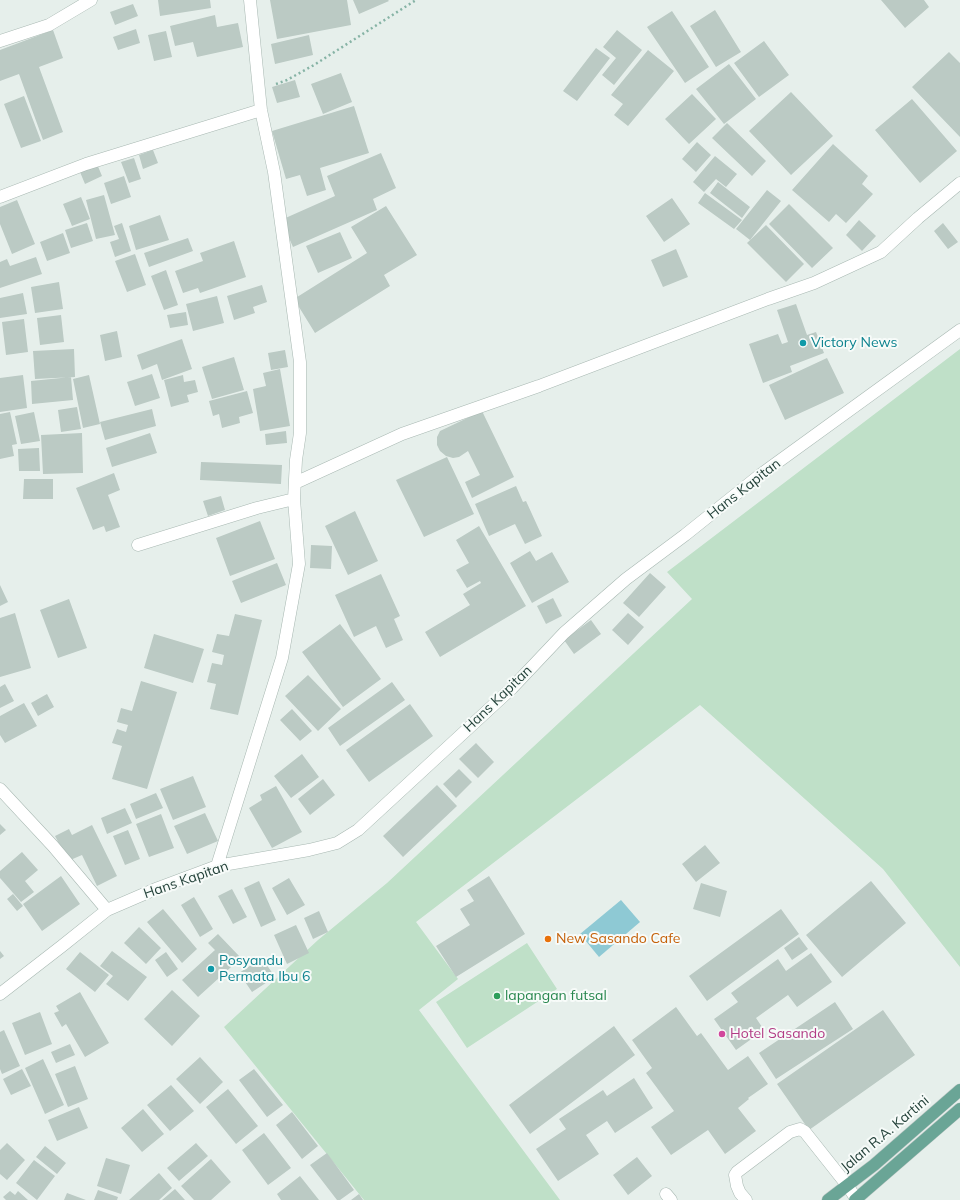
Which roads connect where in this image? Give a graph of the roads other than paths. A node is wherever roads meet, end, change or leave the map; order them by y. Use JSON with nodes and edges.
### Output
{"nodes":[{"id":1,"x":91,"y":0,"type":"edge"},
{"id":2,"x":250,"y":0,"type":"edge"},
{"id":3,"x":0,"y":41,"type":"edge"},
{"id":4,"x":261,"y":110,"type":"junction"},
{"id":5,"x":960,"y":183,"type":"edge"},
{"id":6,"x":0,"y":197,"type":"edge"},
{"id":7,"x":960,"y":330,"type":"edge"},
{"id":8,"x":295,"y":483,"type":"junction"},
{"id":9,"x":294,"y":500,"type":"junction"},
{"id":10,"x":138,"y":545,"type":"dead end"},
{"id":11,"x":0,"y":789,"type":"edge"},
{"id":12,"x":217,"y":866,"type":"junction"},
{"id":13,"x":106,"y":910,"type":"junction"},
{"id":14,"x":0,"y":994,"type":"edge"},
{"id":15,"x":960,"y":1090,"type":"edge"},
{"id":16,"x":960,"y":1109,"type":"edge"},
{"id":17,"x":847,"y":1185,"type":"junction"},
{"id":18,"x":746,"y":1200,"type":"edge"},
{"id":19,"x":828,"y":1200,"type":"edge"},
{"id":20,"x":856,"y":1200,"type":"edge"}],
"edges":[{"from":1,"to":3,"type":"street"},
{"from":2,"to":4,"type":"street"},
{"from":4,"to":6,"type":"street"},
{"from":4,"to":8,"type":"street"},
{"from":5,"to":8,"type":"street"},
{"from":7,"to":12,"type":"street","name":"Hans Kapitan"},
{"from":8,"to":9,"type":"street"},
{"from":9,"to":10,"type":"street"},
{"from":9,"to":12,"type":"street"},
{"from":11,"to":13,"type":"street"},
{"from":12,"to":13,"type":"street","name":"Hans Kapitan"},
{"from":13,"to":14,"type":"street","name":"Hans Kapitan"},
{"from":15,"to":17,"type":"main road","name":"Jalan R.A. Kartini"},
{"from":16,"to":20,"type":"main road"},
{"from":17,"to":18,"type":"street"},
{"from":17,"to":19,"type":"main road","name":"Jalan R.A. Kartini"},
{"from":17,"to":20,"type":"street"}]}
